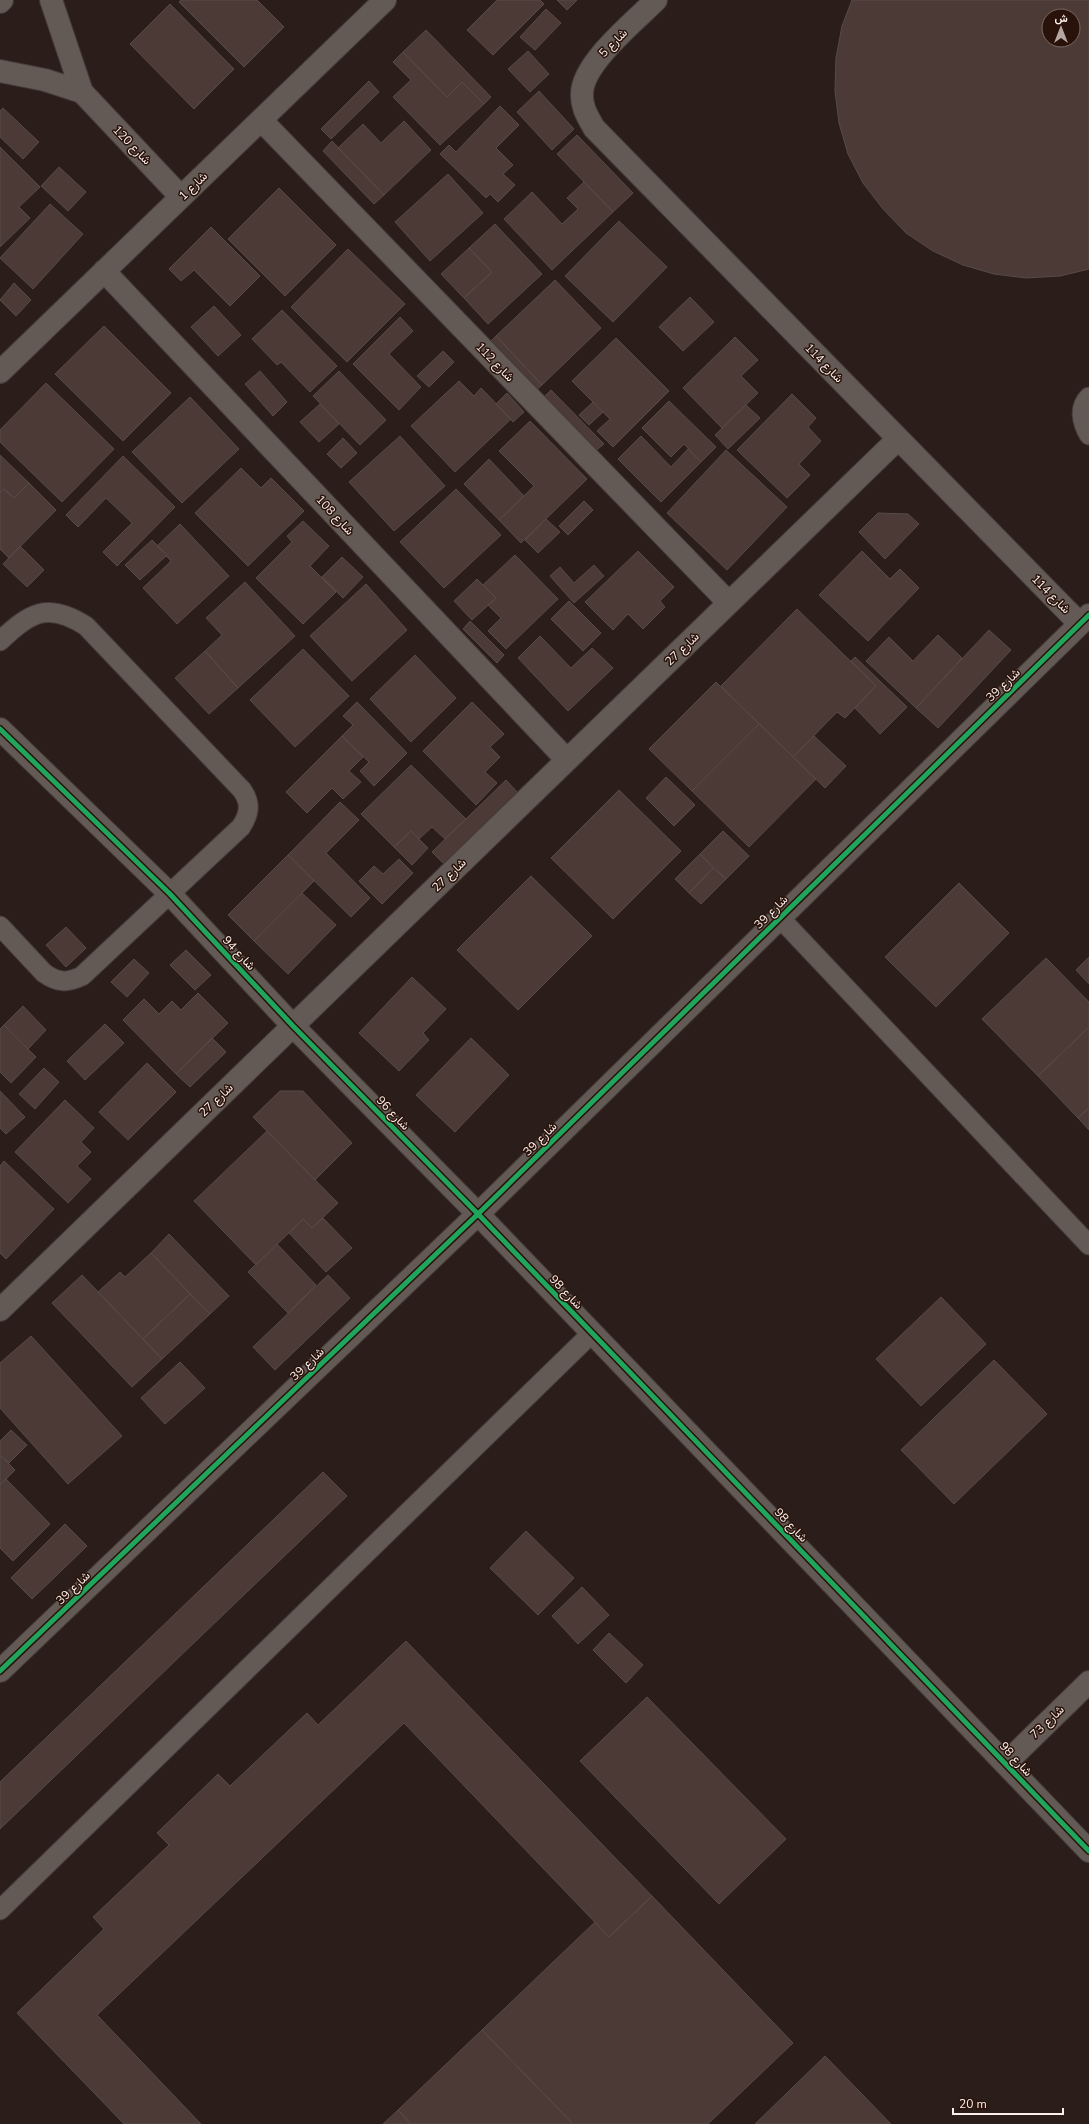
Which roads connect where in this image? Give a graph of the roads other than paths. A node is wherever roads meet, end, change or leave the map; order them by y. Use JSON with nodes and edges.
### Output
{"nodes":[{"id":1,"x":2,"y":0,"type":"edge"},
{"id":2,"x":51,"y":0,"type":"edge"},
{"id":3,"x":385,"y":0,"type":"edge"},
{"id":4,"x":656,"y":0,"type":"edge"},
{"id":5,"x":0,"y":2,"type":"edge"},
{"id":6,"x":0,"y":71,"type":"edge"},
{"id":7,"x":82,"y":92,"type":"junction"},
{"id":8,"x":582,"y":94,"type":"joint"},
{"id":9,"x":261,"y":120,"type":"junction"},
{"id":10,"x":181,"y":197,"type":"junction"},
{"id":11,"x":104,"y":271,"type":"junction"},
{"id":12,"x":0,"y":372,"type":"edge"},
{"id":13,"x":1089,"y":397,"type":"edge"},
{"id":14,"x":1089,"y":435,"type":"edge"},
{"id":15,"x":898,"y":439,"type":"junction"},
{"id":16,"x":729,"y":603,"type":"junction"},
{"id":17,"x":1084,"y":620,"type":"edge"},
{"id":18,"x":0,"y":641,"type":"edge"},
{"id":19,"x":0,"y":729,"type":"edge"},
{"id":20,"x":567,"y":760,"type":"junction"},
{"id":21,"x":170,"y":894,"type":"junction"},
{"id":22,"x":780,"y":918,"type":"junction"},
{"id":23,"x":0,"y":926,"type":"edge"},
{"id":24,"x":293,"y":1026,"type":"junction"},
{"id":25,"x":478,"y":1214,"type":"junction"},
{"id":26,"x":1089,"y":1245,"type":"edge"},
{"id":27,"x":3,"y":1302,"type":"edge"},
{"id":28,"x":592,"y":1333,"type":"junction"},
{"id":29,"x":0,"y":1671,"type":"edge"},
{"id":30,"x":1089,"y":1682,"type":"edge"},
{"id":31,"x":1006,"y":1763,"type":"junction"},
{"id":32,"x":1089,"y":1851,"type":"edge"},
{"id":33,"x":0,"y":1910,"type":"edge"}],
"edges":[{"from":1,"to":5,"type":"main road"},
{"from":2,"to":7,"type":"street","name":"شارع 120"},
{"from":3,"to":9,"type":"street","name":"شارع 1"},
{"from":4,"to":8,"type":"street","name":"شارع 5"},
{"from":6,"to":7,"type":"street","name":"شارع 120"},
{"from":7,"to":10,"type":"street","name":"شارع 120"},
{"from":8,"to":15,"type":"street","name":"شارع 114"},
{"from":9,"to":10,"type":"street","name":"شارع 1"},
{"from":9,"to":16,"type":"street","name":"شارع 112"},
{"from":10,"to":11,"type":"street","name":"شارع 1"},
{"from":11,"to":12,"type":"street","name":"شارع 1"},
{"from":11,"to":20,"type":"street","name":"شارع 108"},
{"from":13,"to":14,"type":"lane"},
{"from":15,"to":16,"type":"street","name":"شارع 27"},
{"from":15,"to":17,"type":"street","name":"شارع 114"},
{"from":16,"to":20,"type":"street","name":"شارع 27"},
{"from":17,"to":22,"type":"street","name":"شارع 39"},
{"from":18,"to":21,"type":"lane"},
{"from":19,"to":21,"type":"street","name":"شارع 94"},
{"from":20,"to":24,"type":"street","name":"شارع 27"},
{"from":21,"to":23,"type":"lane"},
{"from":21,"to":24,"type":"street","name":"شارع 94"},
{"from":22,"to":25,"type":"street","name":"شارع 39"},
{"from":22,"to":26,"type":"lane"},
{"from":24,"to":25,"type":"street","name":"شارع 96"},
{"from":24,"to":27,"type":"street","name":"شارع 27"},
{"from":25,"to":28,"type":"street","name":"شارع 98"},
{"from":25,"to":29,"type":"street","name":"شارع 39"},
{"from":28,"to":31,"type":"street","name":"شارع 98"},
{"from":28,"to":33,"type":"lane"},
{"from":30,"to":31,"type":"street","name":"شارع 73"},
{"from":31,"to":32,"type":"street","name":"شارع 98"}]}
